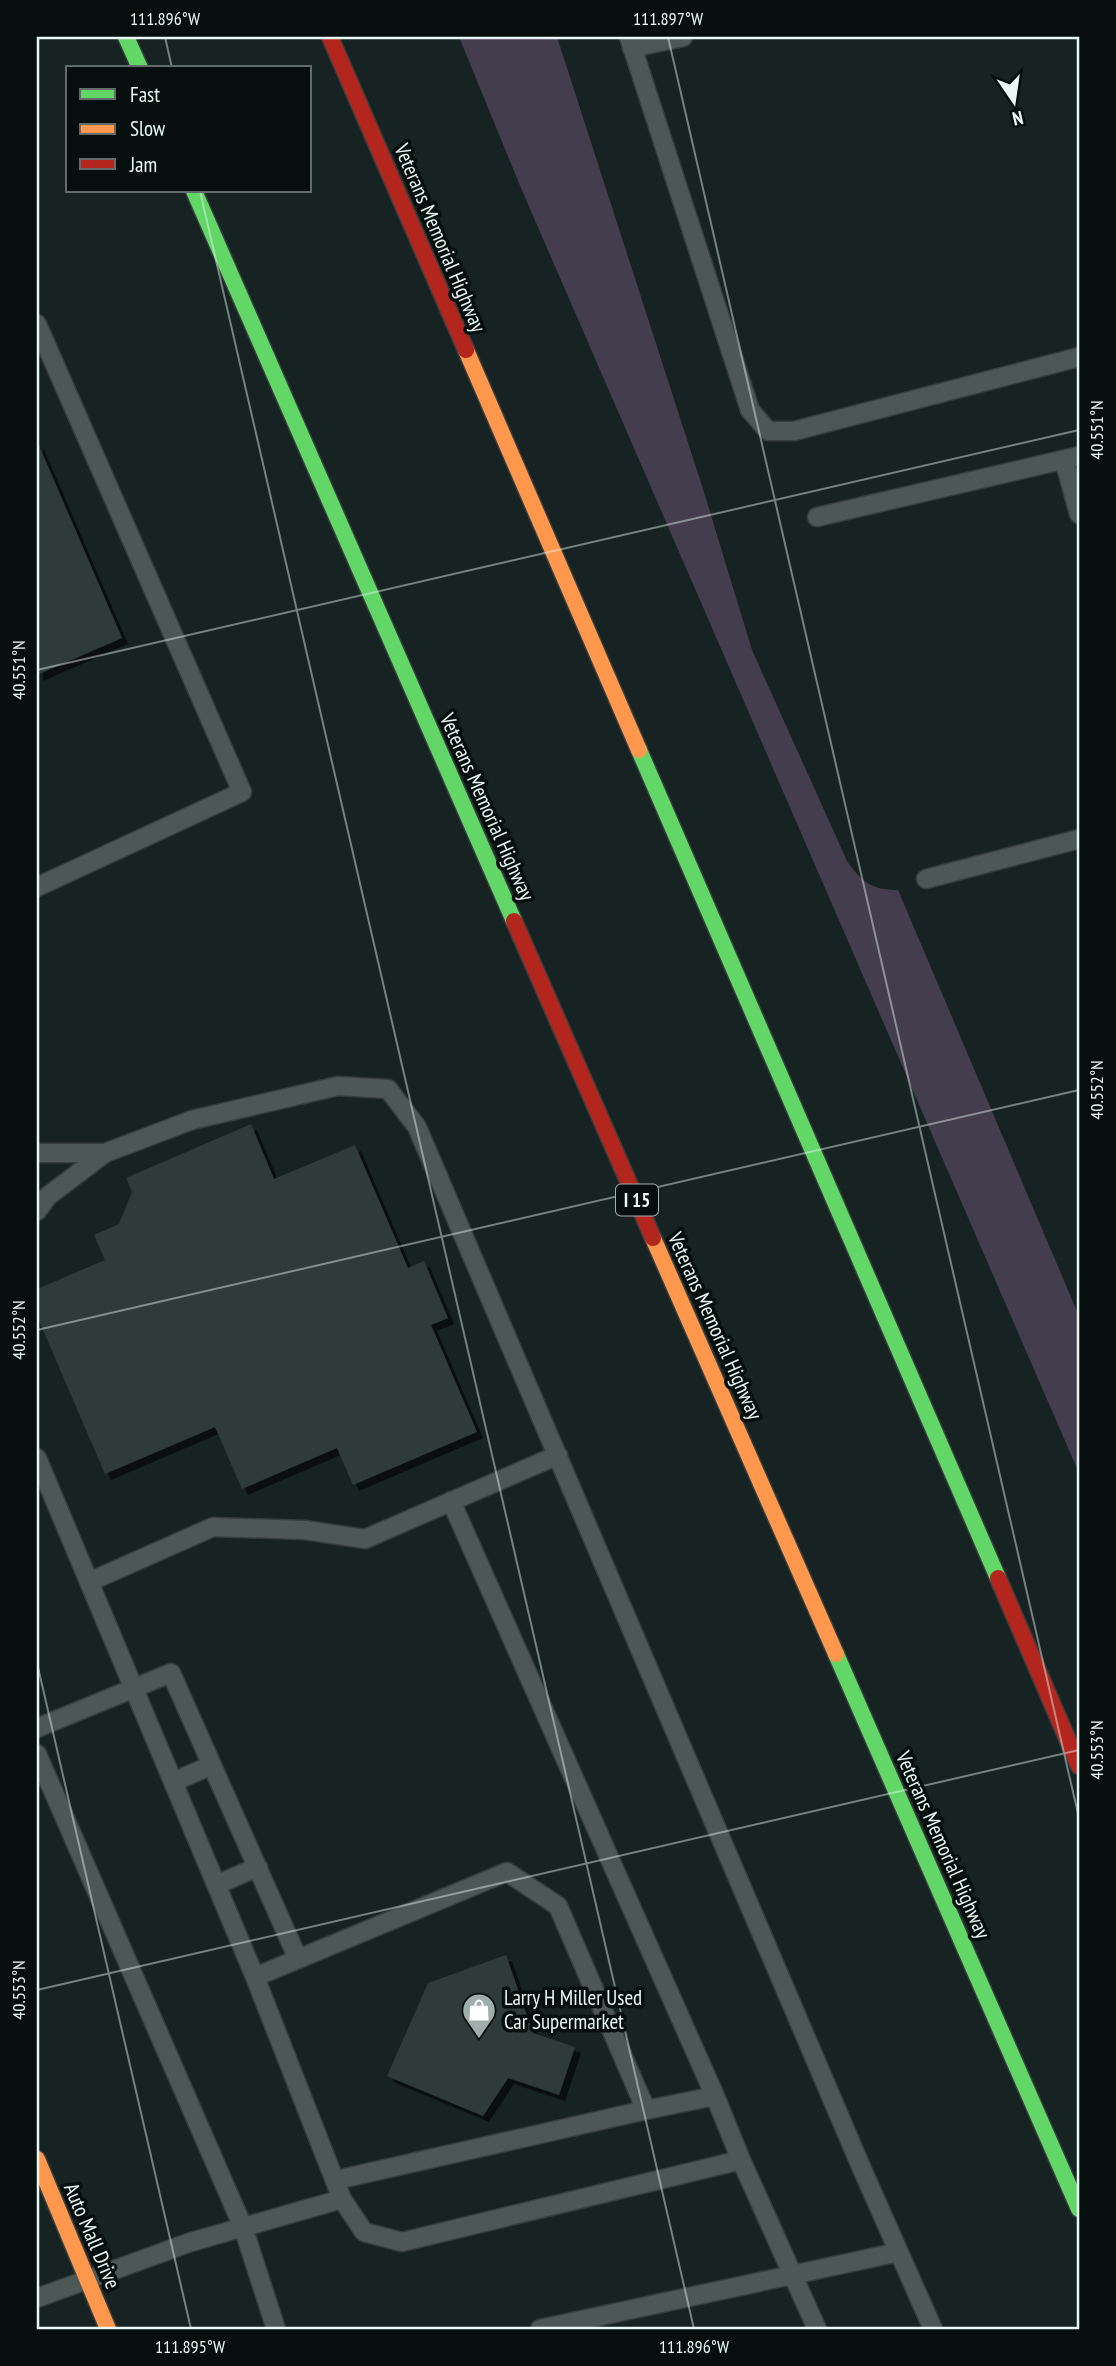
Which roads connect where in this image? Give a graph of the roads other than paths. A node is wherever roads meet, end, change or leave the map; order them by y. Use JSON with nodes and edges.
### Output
{"nodes":[{"id":1,"x":126,"y":37,"type":"edge"},
{"id":2,"x":683,"y":37,"type":"edge"},
{"id":3,"x":331,"y":39,"type":"edge"},
{"id":4,"x":631,"y":42,"type":"edge"},
{"id":5,"x":139,"y":66,"type":"edge"},
{"id":6,"x":194,"y":192,"type":"edge"},
{"id":7,"x":37,"y":324,"type":"edge"},
{"id":8,"x":1079,"y":357,"type":"edge"},
{"id":9,"x":1072,"y":458,"type":"edge"},
{"id":10,"x":1079,"y":514,"type":"edge"},
{"id":11,"x":817,"y":517,"type":"dead end"},
{"id":12,"x":1079,"y":839,"type":"edge"},
{"id":13,"x":926,"y":880,"type":"dead end"},
{"id":14,"x":37,"y":887,"type":"edge"},
{"id":15,"x":37,"y":1153,"type":"edge"},
{"id":16,"x":105,"y":1153,"type":"junction"},
{"id":17,"x":37,"y":1211,"type":"edge"},
{"id":18,"x":558,"y":1455,"type":"junction"},
{"id":19,"x":37,"y":1458,"type":"edge"},
{"id":20,"x":451,"y":1501,"type":"junction"},
{"id":21,"x":89,"y":1581,"type":"junction"},
{"id":22,"x":134,"y":1689,"type":"junction"},
{"id":23,"x":37,"y":1728,"type":"edge"},
{"id":24,"x":37,"y":1754,"type":"edge"},
{"id":25,"x":212,"y":1765,"type":"junction"},
{"id":26,"x":1079,"y":1766,"type":"edge"},
{"id":27,"x":173,"y":1782,"type":"junction"},
{"id":28,"x":258,"y":1867,"type":"junction"},
{"id":29,"x":216,"y":1885,"type":"junction"},
{"id":30,"x":298,"y":1959,"type":"junction"},
{"id":31,"x":255,"y":1977,"type":"junction"},
{"id":32,"x":715,"y":2096,"type":"junction"},
{"id":33,"x":646,"y":2110,"type":"junction"},
{"id":34,"x":37,"y":2160,"type":"edge"},
{"id":35,"x":740,"y":2160,"type":"junction"},
{"id":36,"x":336,"y":2180,"type":"junction"},
{"id":37,"x":342,"y":2199,"type":"junction"},
{"id":38,"x":1079,"y":2208,"type":"edge"},
{"id":39,"x":243,"y":2227,"type":"junction"},
{"id":40,"x":899,"y":2252,"type":"junction"},
{"id":41,"x":793,"y":2274,"type":"junction"},
{"id":42,"x":88,"y":2279,"type":"junction"},
{"id":43,"x":37,"y":2298,"type":"edge"},
{"id":44,"x":108,"y":2329,"type":"edge"},
{"id":45,"x":276,"y":2329,"type":"edge"},
{"id":46,"x":540,"y":2329,"type":"edge"},
{"id":47,"x":817,"y":2329,"type":"edge"},
{"id":48,"x":933,"y":2329,"type":"edge"}],
"edges":[{"from":1,"to":5,"type":"main road"},
{"from":2,"to":4,"type":"lane"},
{"from":3,"to":26,"type":"main road","name":"Veterans Memorial Highway"},
{"from":4,"to":8,"type":"lane"},
{"from":6,"to":38,"type":"main road","name":"Veterans Memorial Highway","number":"I 15"},
{"from":7,"to":14,"type":"lane"},
{"from":9,"to":10,"type":"lane"},
{"from":9,"to":11,"type":"lane"},
{"from":12,"to":13,"type":"lane"},
{"from":15,"to":16,"type":"lane"},
{"from":16,"to":17,"type":"lane"},
{"from":16,"to":18,"type":"lane"},
{"from":18,"to":20,"type":"lane"},
{"from":18,"to":40,"type":"lane"},
{"from":19,"to":21,"type":"lane"},
{"from":20,"to":21,"type":"lane"},
{"from":20,"to":32,"type":"lane"},
{"from":21,"to":22,"type":"lane"},
{"from":22,"to":23,"type":"lane"},
{"from":22,"to":25,"type":"lane"},
{"from":22,"to":27,"type":"lane"},
{"from":24,"to":39,"type":"lane"},
{"from":25,"to":27,"type":"lane"},
{"from":25,"to":28,"type":"lane"},
{"from":27,"to":29,"type":"lane"},
{"from":28,"to":29,"type":"lane"},
{"from":28,"to":30,"type":"lane"},
{"from":29,"to":31,"type":"lane"},
{"from":30,"to":31,"type":"lane"},
{"from":30,"to":33,"type":"lane"},
{"from":31,"to":36,"type":"lane"},
{"from":32,"to":33,"type":"lane"},
{"from":32,"to":35,"type":"lane"},
{"from":33,"to":36,"type":"lane"},
{"from":34,"to":42,"type":"main road","name":"Auto Mall Drive"},
{"from":35,"to":37,"type":"lane"},
{"from":35,"to":41,"type":"lane"},
{"from":36,"to":37,"type":"lane"},
{"from":37,"to":39,"type":"lane"},
{"from":39,"to":42,"type":"lane"},
{"from":39,"to":45,"type":"lane"},
{"from":40,"to":41,"type":"lane"},
{"from":40,"to":48,"type":"lane"},
{"from":41,"to":46,"type":"lane"},
{"from":41,"to":47,"type":"lane"},
{"from":42,"to":43,"type":"lane"},
{"from":42,"to":44,"type":"main road","name":"Auto Mall Drive"}]}
